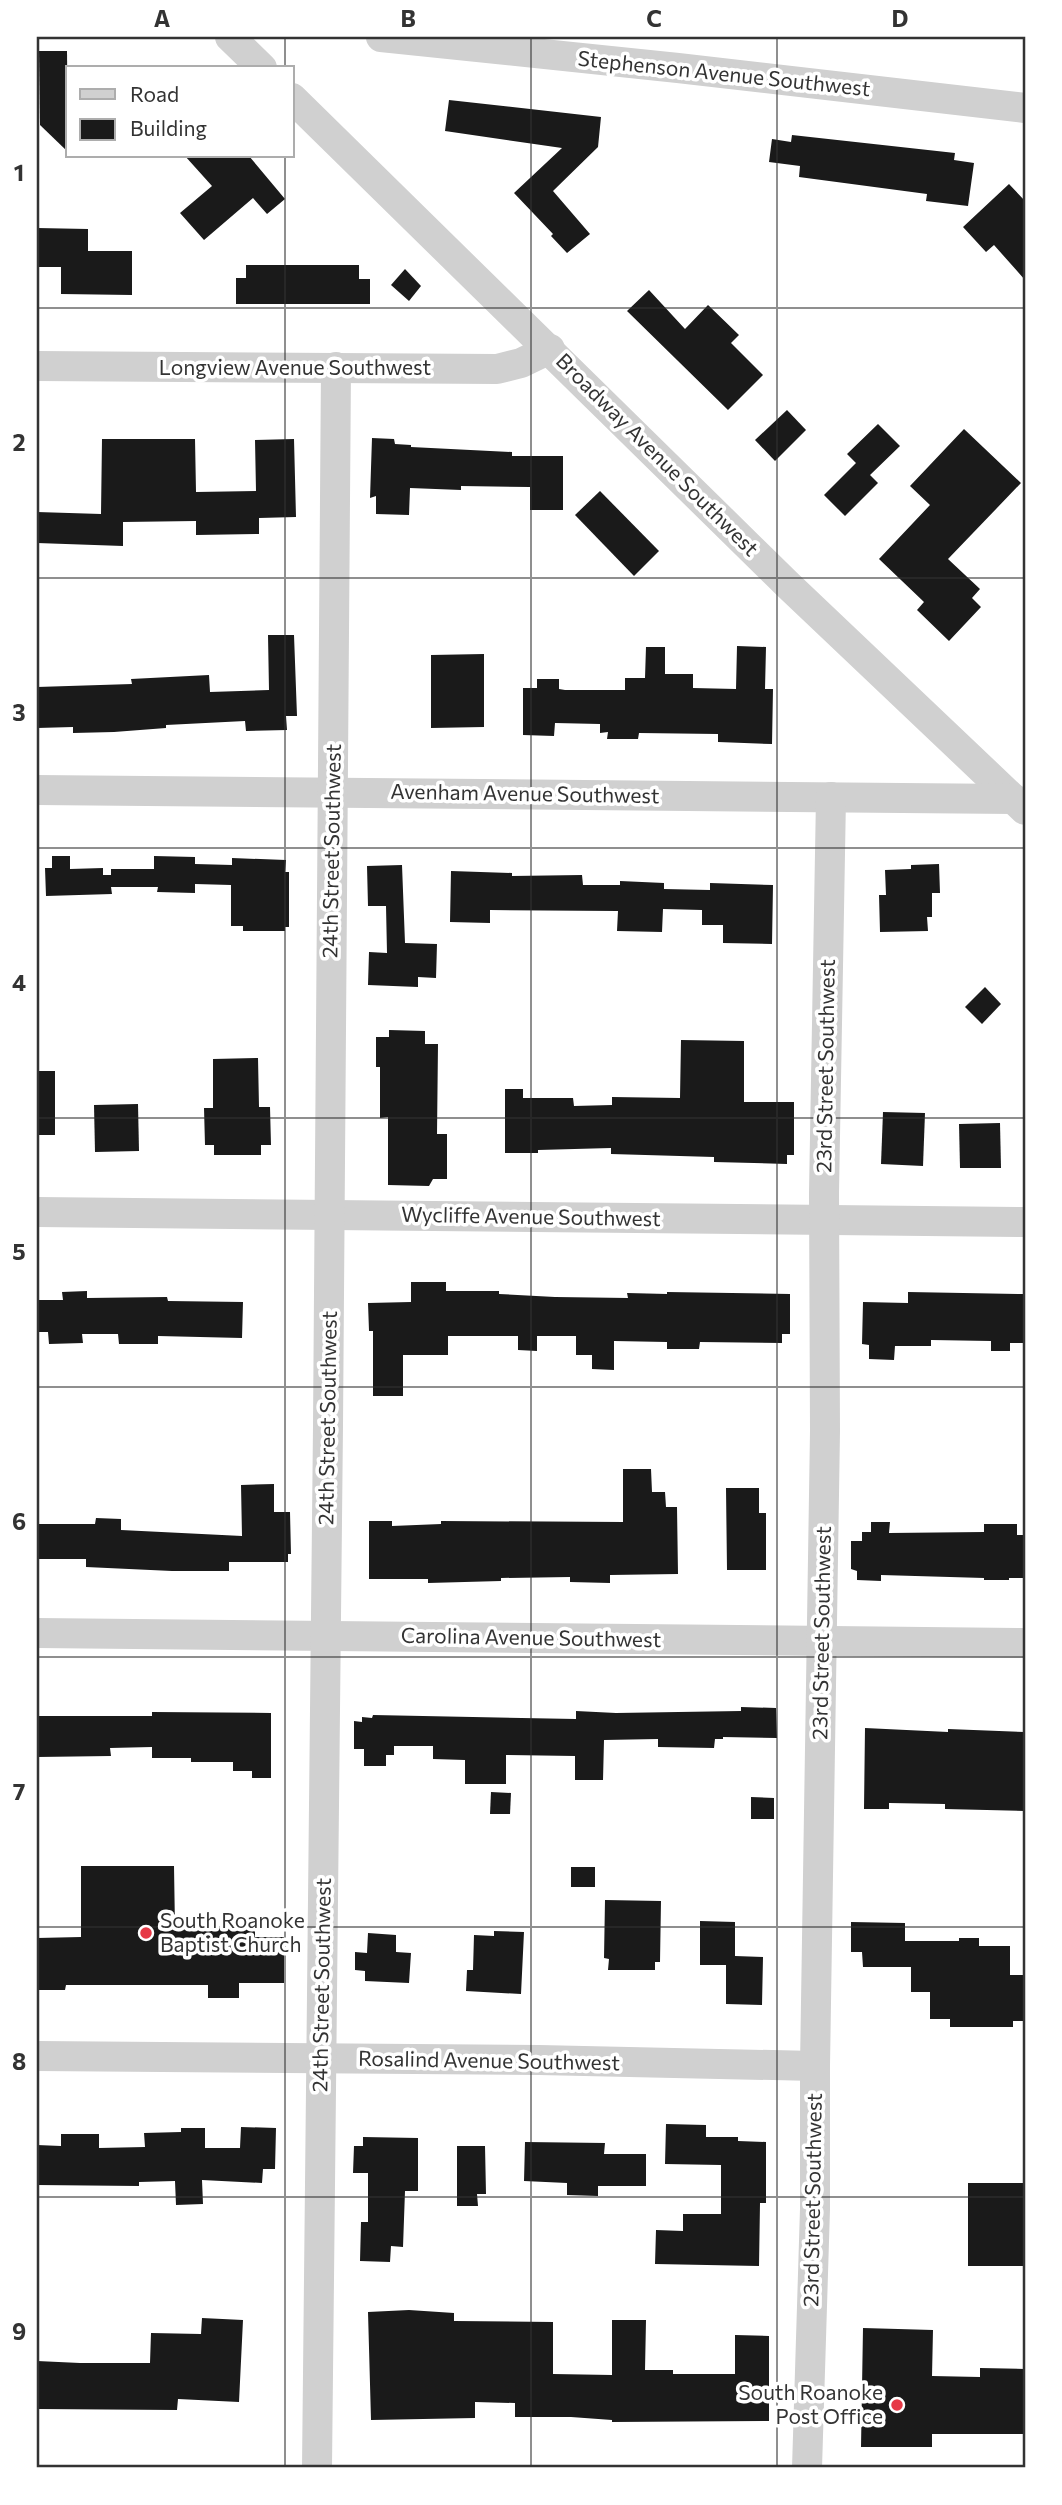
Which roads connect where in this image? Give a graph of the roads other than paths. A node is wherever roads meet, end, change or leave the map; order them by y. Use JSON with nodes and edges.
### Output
{"nodes":[{"id":1,"x":230,"y":37,"type":"edge"},
{"id":2,"x":381,"y":37,"type":"edge"},
{"id":3,"x":260,"y":66,"type":"edge"},
{"id":4,"x":294,"y":100,"type":"edge"},
{"id":5,"x":1025,"y":108,"type":"edge"},
{"id":6,"x":550,"y":349,"type":"junction"},
{"id":7,"x":37,"y":366,"type":"edge"},
{"id":8,"x":337,"y":367,"type":"junction"},
{"id":9,"x":37,"y":790,"type":"edge"},
{"id":10,"x":333,"y":793,"type":"junction"},
{"id":11,"x":831,"y":797,"type":"junction"},
{"id":12,"x":1019,"y":804,"type":"edge"},
{"id":13,"x":37,"y":1212,"type":"edge"},
{"id":14,"x":330,"y":1214,"type":"junction"},
{"id":15,"x":824,"y":1220,"type":"junction"},
{"id":16,"x":1025,"y":1222,"type":"edge"},
{"id":17,"x":37,"y":1633,"type":"edge"},
{"id":18,"x":325,"y":1636,"type":"junction"},
{"id":19,"x":822,"y":1641,"type":"junction"},
{"id":20,"x":1025,"y":1643,"type":"edge"},
{"id":21,"x":37,"y":2056,"type":"edge"},
{"id":22,"x":321,"y":2059,"type":"junction"},
{"id":23,"x":815,"y":2066,"type":"junction"},
{"id":24,"x":317,"y":2468,"type":"edge"},
{"id":25,"x":807,"y":2468,"type":"edge"}],
"edges":[{"from":1,"to":3,"type":"street"},
{"from":2,"to":5,"type":"street","name":"Stephenson Avenue Southwest"},
{"from":4,"to":6,"type":"street","name":"Broadway Avenue Southwest"},
{"from":6,"to":8,"type":"street","name":"Longview Avenue Southwest"},
{"from":6,"to":12,"type":"street","name":"Broadway Avenue Southwest"},
{"from":7,"to":8,"type":"street","name":"Longview Avenue Southwest"},
{"from":8,"to":10,"type":"street","name":"24th Street Southwest"},
{"from":9,"to":10,"type":"street","name":"Avenham Avenue Southwest"},
{"from":10,"to":11,"type":"street","name":"Avenham Avenue Southwest"},
{"from":10,"to":14,"type":"street","name":"24th Street Southwest"},
{"from":11,"to":12,"type":"street","name":"Avenham Avenue Southwest"},
{"from":11,"to":15,"type":"street","name":"23rd Street Southwest"},
{"from":13,"to":14,"type":"street","name":"Wycliffe Avenue Southwest"},
{"from":14,"to":15,"type":"street","name":"Wycliffe Avenue Southwest"},
{"from":14,"to":18,"type":"street","name":"24th Street Southwest"},
{"from":15,"to":16,"type":"street","name":"Wycliffe Avenue Southwest"},
{"from":15,"to":19,"type":"street","name":"23rd Street Southwest"},
{"from":17,"to":18,"type":"street","name":"Carolina Avenue Southwest"},
{"from":18,"to":19,"type":"street","name":"Carolina Avenue Southwest"},
{"from":18,"to":22,"type":"street","name":"24th Street Southwest"},
{"from":19,"to":20,"type":"street","name":"Carolina Avenue Southwest"},
{"from":19,"to":23,"type":"street","name":"23rd Street Southwest"},
{"from":21,"to":22,"type":"street","name":"Rosalind Avenue Southwest"},
{"from":22,"to":23,"type":"street","name":"Rosalind Avenue Southwest"},
{"from":22,"to":24,"type":"street","name":"24th Street Southwest"},
{"from":23,"to":25,"type":"street","name":"23rd Street Southwest"}]}
